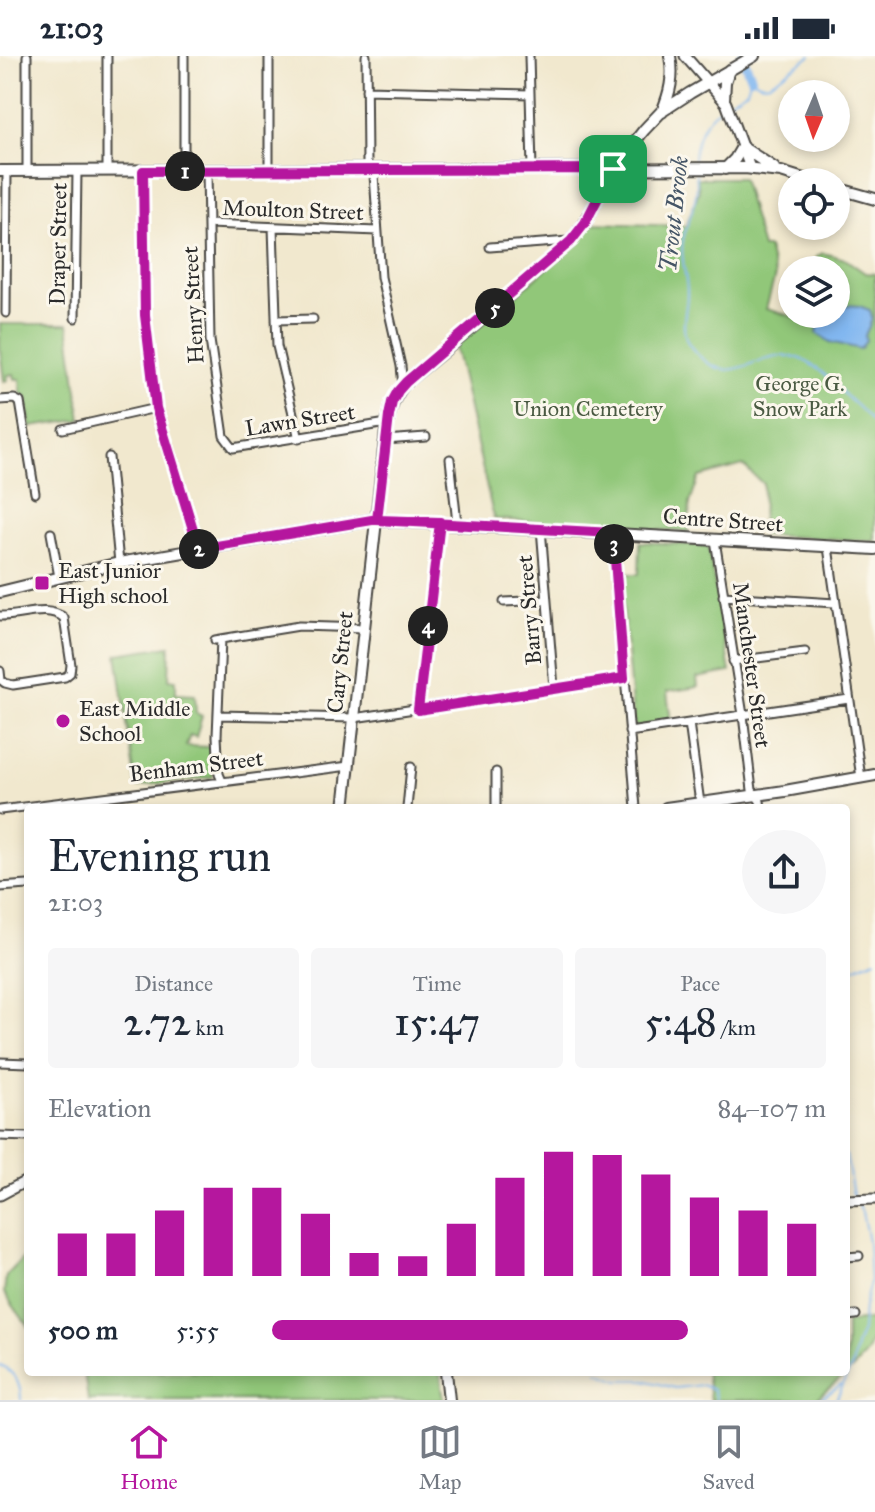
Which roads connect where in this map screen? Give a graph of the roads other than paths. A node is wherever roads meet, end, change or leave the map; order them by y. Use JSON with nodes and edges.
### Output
{"nodes":[{"id":1,"x":27,"y":56,"type":"edge"},
{"id":2,"x":107,"y":56,"type":"edge"},
{"id":3,"x":184,"y":56,"type":"edge"},
{"id":4,"x":269,"y":56,"type":"edge"},
{"id":5,"x":366,"y":56,"type":"edge"},
{"id":6,"x":529,"y":56,"type":"edge"},
{"id":7,"x":670,"y":56,"type":"edge"},
{"id":8,"x":685,"y":56,"type":"edge"},
{"id":9,"x":752,"y":57,"type":"edge"},
{"id":10,"x":733,"y":68,"type":"junction"},
{"id":11,"x":708,"y":81,"type":"junction"},
{"id":12,"x":366,"y":90,"type":"junction"},
{"id":13,"x":530,"y":94,"type":"junction"},
{"id":14,"x":727,"y":105,"type":"junction"},
{"id":15,"x":661,"y":112,"type":"junction"},
{"id":16,"x":742,"y":147,"type":"junction"},
{"id":17,"x":750,"y":168,"type":"junction"},
{"id":18,"x":532,"y":169,"type":"junction"},
{"id":19,"x":613,"y":169,"type":"junction"},
{"id":20,"x":725,"y":169,"type":"junction"},
{"id":21,"x":269,"y":170,"type":"junction"},
{"id":22,"x":371,"y":170,"type":"junction"},
{"id":23,"x":778,"y":170,"type":"edge"},
{"id":24,"x":4,"y":171,"type":"edge"},
{"id":25,"x":27,"y":171,"type":"junction"},
{"id":26,"x":77,"y":171,"type":"junction"},
{"id":27,"x":107,"y":171,"type":"junction"},
{"id":28,"x":143,"y":171,"type":"junction"},
{"id":29,"x":184,"y":171,"type":"junction"},
{"id":30,"x":207,"y":171,"type":"junction"},
{"id":31,"x":778,"y":172,"type":"edge"},
{"id":32,"x":850,"y":192,"type":"edge"},
{"id":33,"x":875,"y":199,"type":"edge"},
{"id":34,"x":208,"y":224,"type":"junction"},
{"id":35,"x":273,"y":227,"type":"junction"},
{"id":36,"x":377,"y":231,"type":"junction"},
{"id":37,"x":571,"y":241,"type":"junction"},
{"id":38,"x":490,"y":247,"type":"dead end"},
{"id":39,"x":6,"y":313,"type":"dead end"},
{"id":40,"x":75,"y":318,"type":"dead end"},
{"id":41,"x":313,"y":319,"type":"dead end"},
{"id":42,"x":276,"y":320,"type":"junction"},
{"id":43,"x":403,"y":386,"type":"junction"},
{"id":44,"x":0,"y":400,"type":"edge"},
{"id":45,"x":156,"y":408,"type":"junction"},
{"id":46,"x":387,"y":423,"type":"junction"},
{"id":47,"x":63,"y":429,"type":"dead end"},
{"id":48,"x":224,"y":436,"type":"joint"},
{"id":49,"x":426,"y":437,"type":"dead end"},
{"id":50,"x":299,"y":439,"type":"junction"},
{"id":51,"x":385,"y":440,"type":"junction"},
{"id":52,"x":109,"y":457,"type":"dead end"},
{"id":53,"x":450,"y":459,"type":"dead end"},
{"id":54,"x":35,"y":493,"type":"dead end"},
{"id":55,"x":377,"y":520,"type":"junction"},
{"id":56,"x":440,"y":522,"type":"junction"},
{"id":57,"x":457,"y":523,"type":"junction"},
{"id":58,"x":541,"y":528,"type":"junction"},
{"id":59,"x":51,"y":533,"type":"dead end"},
{"id":60,"x":613,"y":533,"type":"junction"},
{"id":61,"x":715,"y":540,"type":"junction"},
{"id":62,"x":828,"y":547,"type":"junction"},
{"id":63,"x":199,"y":549,"type":"junction"},
{"id":64,"x":875,"y":549,"type":"edge"},
{"id":65,"x":119,"y":563,"type":"junction"},
{"id":66,"x":59,"y":577,"type":"junction"},
{"id":67,"x":0,"y":592,"type":"edge"},
{"id":68,"x":723,"y":596,"type":"junction"},
{"id":69,"x":546,"y":600,"type":"junction"},
{"id":70,"x":504,"y":602,"type":"dead end"},
{"id":71,"x":835,"y":603,"type":"junction"},
{"id":72,"x":0,"y":616,"type":"edge"},
{"id":73,"x":364,"y":628,"type":"junction"},
{"id":74,"x":805,"y":652,"type":"dead end"},
{"id":75,"x":733,"y":661,"type":"junction"},
{"id":76,"x":0,"y":671,"type":"edge"},
{"id":77,"x":624,"y":678,"type":"junction"},
{"id":78,"x":554,"y":688,"type":"junction"},
{"id":79,"x":849,"y":699,"type":"junction"},
{"id":80,"x":418,"y":710,"type":"junction"},
{"id":81,"x":218,"y":715,"type":"junction"},
{"id":82,"x":743,"y":715,"type":"junction"},
{"id":83,"x":354,"y":718,"type":"junction"},
{"id":84,"x":689,"y":723,"type":"junction"},
{"id":85,"x":629,"y":732,"type":"junction"},
{"id":86,"x":349,"y":766,"type":"junction"},
{"id":87,"x":411,"y":767,"type":"dead end"},
{"id":88,"x":496,"y":772,"type":"dead end"},
{"id":89,"x":875,"y":775,"type":"edge"},
{"id":90,"x":861,"y":778,"type":"junction"},
{"id":91,"x":222,"y":781,"type":"junction"},
{"id":92,"x":756,"y":795,"type":"junction"},
{"id":93,"x":700,"y":803,"type":"junction"},
{"id":94,"x":46,"y":804,"type":"edge"},
{"id":95,"x":344,"y":804,"type":"edge"},
{"id":96,"x":407,"y":804,"type":"edge"},
{"id":97,"x":496,"y":804,"type":"edge"},
{"id":98,"x":636,"y":804,"type":"edge"},
{"id":99,"x":696,"y":804,"type":"edge"},
{"id":100,"x":760,"y":804,"type":"edge"},
{"id":101,"x":24,"y":807,"type":"edge"},
{"id":102,"x":0,"y":810,"type":"edge"},
{"id":103,"x":24,"y":885,"type":"edge"},
{"id":104,"x":0,"y":887,"type":"edge"},
{"id":105,"x":0,"y":1062,"type":"edge"},
{"id":106,"x":24,"y":1063,"type":"edge"},
{"id":107,"x":0,"y":1136,"type":"edge"},
{"id":108,"x":24,"y":1137,"type":"edge"},
{"id":109,"x":24,"y":1182,"type":"edge"},
{"id":110,"x":0,"y":1195,"type":"edge"},
{"id":111,"x":875,"y":1199,"type":"edge"},
{"id":112,"x":850,"y":1200,"type":"edge"},
{"id":113,"x":859,"y":1256,"type":"dead end"},
{"id":114,"x":850,"y":1257,"type":"edge"},
{"id":115,"x":856,"y":1315,"type":"dead end"},
{"id":116,"x":850,"y":1316,"type":"edge"},
{"id":117,"x":446,"y":1376,"type":"edge"},
{"id":118,"x":449,"y":1400,"type":"edge"}],
"edges":[{"from":1,"to":25,"type":"street"},
{"from":2,"to":27,"type":"street"},
{"from":3,"to":29,"type":"street"},
{"from":4,"to":21,"type":"street"},
{"from":5,"to":12,"type":"street"},
{"from":6,"to":13,"type":"street"},
{"from":7,"to":15,"type":"main road"},
{"from":8,"to":11,"type":"street"},
{"from":9,"to":10,"type":"main road"},
{"from":10,"to":11,"type":"main road"},
{"from":10,"to":14,"type":"main road"},
{"from":11,"to":14,"type":"street"},
{"from":11,"to":15,"type":"main road"},
{"from":12,"to":13,"type":"street"},
{"from":12,"to":22,"type":"street"},
{"from":13,"to":18,"type":"street"},
{"from":14,"to":16,"type":"street"},
{"from":15,"to":19,"type":"main road"},
{"from":16,"to":17,"type":"street"},
{"from":16,"to":20,"type":"main road"},
{"from":16,"to":23,"type":"main road"},
{"from":17,"to":20,"type":"main road"},
{"from":17,"to":31,"type":"main road"},
{"from":18,"to":19,"type":"main road"},
{"from":18,"to":22,"type":"main road"},
{"from":19,"to":20,"type":"main road"},
{"from":19,"to":37,"type":"main road"},
{"from":21,"to":22,"type":"main road"},
{"from":21,"to":30,"type":"main road"},
{"from":22,"to":36,"type":"street"},
{"from":24,"to":25,"type":"main road"},
{"from":24,"to":39,"type":"street"},
{"from":25,"to":26,"type":"main road"},
{"from":26,"to":27,"type":"main road"},
{"from":26,"to":40,"type":"street","name":"Draper Street"},
{"from":27,"to":28,"type":"main road"},
{"from":28,"to":29,"type":"main road"},
{"from":28,"to":45,"type":"street"},
{"from":29,"to":30,"type":"main road"},
{"from":30,"to":34,"type":"street","name":"Henry Street"},
{"from":32,"to":33,"type":"main road"},
{"from":34,"to":35,"type":"street","name":"Moulton Street"},
{"from":34,"to":48,"type":"street","name":"Henry Street"},
{"from":35,"to":36,"type":"street","name":"Moulton Street"},
{"from":35,"to":42,"type":"street"},
{"from":36,"to":43,"type":"street"},
{"from":37,"to":38,"type":"street"},
{"from":37,"to":43,"type":"main road"},
{"from":41,"to":42,"type":"street"},
{"from":42,"to":50,"type":"street"},
{"from":43,"to":46,"type":"main road","name":"Cary Street"},
{"from":44,"to":54,"type":"street"},
{"from":45,"to":47,"type":"street"},
{"from":45,"to":63,"type":"street"},
{"from":46,"to":50,"type":"street","name":"Lawn Street"},
{"from":46,"to":51,"type":"main road","name":"Cary Street"},
{"from":48,"to":50,"type":"street","name":"Lawn Street"},
{"from":49,"to":51,"type":"street"},
{"from":51,"to":55,"type":"main road","name":"Cary Street"},
{"from":52,"to":65,"type":"street"},
{"from":53,"to":57,"type":"street"},
{"from":55,"to":56,"type":"main road","name":"Centre Street"},
{"from":55,"to":63,"type":"main road","name":"Centre Street"},
{"from":55,"to":73,"type":"main road","name":"Cary Street"},
{"from":56,"to":57,"type":"main road","name":"Centre Street"},
{"from":56,"to":80,"type":"street"},
{"from":57,"to":58,"type":"main road","name":"Centre Street"},
{"from":58,"to":60,"type":"main road","name":"Centre Street"},
{"from":58,"to":69,"type":"street","name":"Barry Street"},
{"from":59,"to":66,"type":"street"},
{"from":60,"to":61,"type":"main road","name":"Centre Street"},
{"from":60,"to":77,"type":"street"},
{"from":61,"to":62,"type":"main road","name":"Centre Street"},
{"from":61,"to":68,"type":"street","name":"Manchester Street"},
{"from":62,"to":64,"type":"main road","name":"Centre Street"},
{"from":62,"to":71,"type":"street"},
{"from":63,"to":65,"type":"main road","name":"Centre Street"},
{"from":65,"to":66,"type":"main road","name":"Centre Street"},
{"from":66,"to":67,"type":"main road","name":"Centre Street"},
{"from":68,"to":71,"type":"street"},
{"from":68,"to":75,"type":"street","name":"Manchester Street"},
{"from":69,"to":70,"type":"street"},
{"from":69,"to":78,"type":"street","name":"Barry Street"},
{"from":71,"to":79,"type":"street"},
{"from":72,"to":76,"type":"street"},
{"from":73,"to":81,"type":"street"},
{"from":73,"to":83,"type":"main road","name":"Cary Street"},
{"from":74,"to":75,"type":"street"},
{"from":75,"to":82,"type":"street","name":"Manchester Street"},
{"from":77,"to":78,"type":"street"},
{"from":77,"to":85,"type":"street"},
{"from":78,"to":80,"type":"street"},
{"from":79,"to":82,"type":"street"},
{"from":79,"to":90,"type":"street"},
{"from":80,"to":83,"type":"street"},
{"from":81,"to":83,"type":"street"},
{"from":81,"to":91,"type":"street"},
{"from":82,"to":84,"type":"street"},
{"from":82,"to":92,"type":"street","name":"Manchester Street"},
{"from":83,"to":86,"type":"main road","name":"Cary Street"},
{"from":84,"to":85,"type":"street"},
{"from":84,"to":93,"type":"street"},
{"from":85,"to":98,"type":"street"},
{"from":86,"to":91,"type":"street","name":"Benham Street"},
{"from":86,"to":95,"type":"main road","name":"Cary Street"},
{"from":87,"to":96,"type":"street"},
{"from":88,"to":97,"type":"street"},
{"from":89,"to":90,"type":"main road"},
{"from":90,"to":92,"type":"main road"},
{"from":91,"to":94,"type":"street","name":"Benham Street"},
{"from":92,"to":93,"type":"main road"},
{"from":92,"to":100,"type":"street","name":"Manchester Street"},
{"from":93,"to":99,"type":"main road"},
{"from":101,"to":102,"type":"street","name":"Benham Street"},
{"from":103,"to":104,"type":"street"},
{"from":105,"to":106,"type":"street"},
{"from":107,"to":108,"type":"street"},
{"from":109,"to":110,"type":"street"},
{"from":111,"to":112,"type":"street"},
{"from":113,"to":114,"type":"street"},
{"from":115,"to":116,"type":"street"},
{"from":117,"to":118,"type":"main road"}]}
